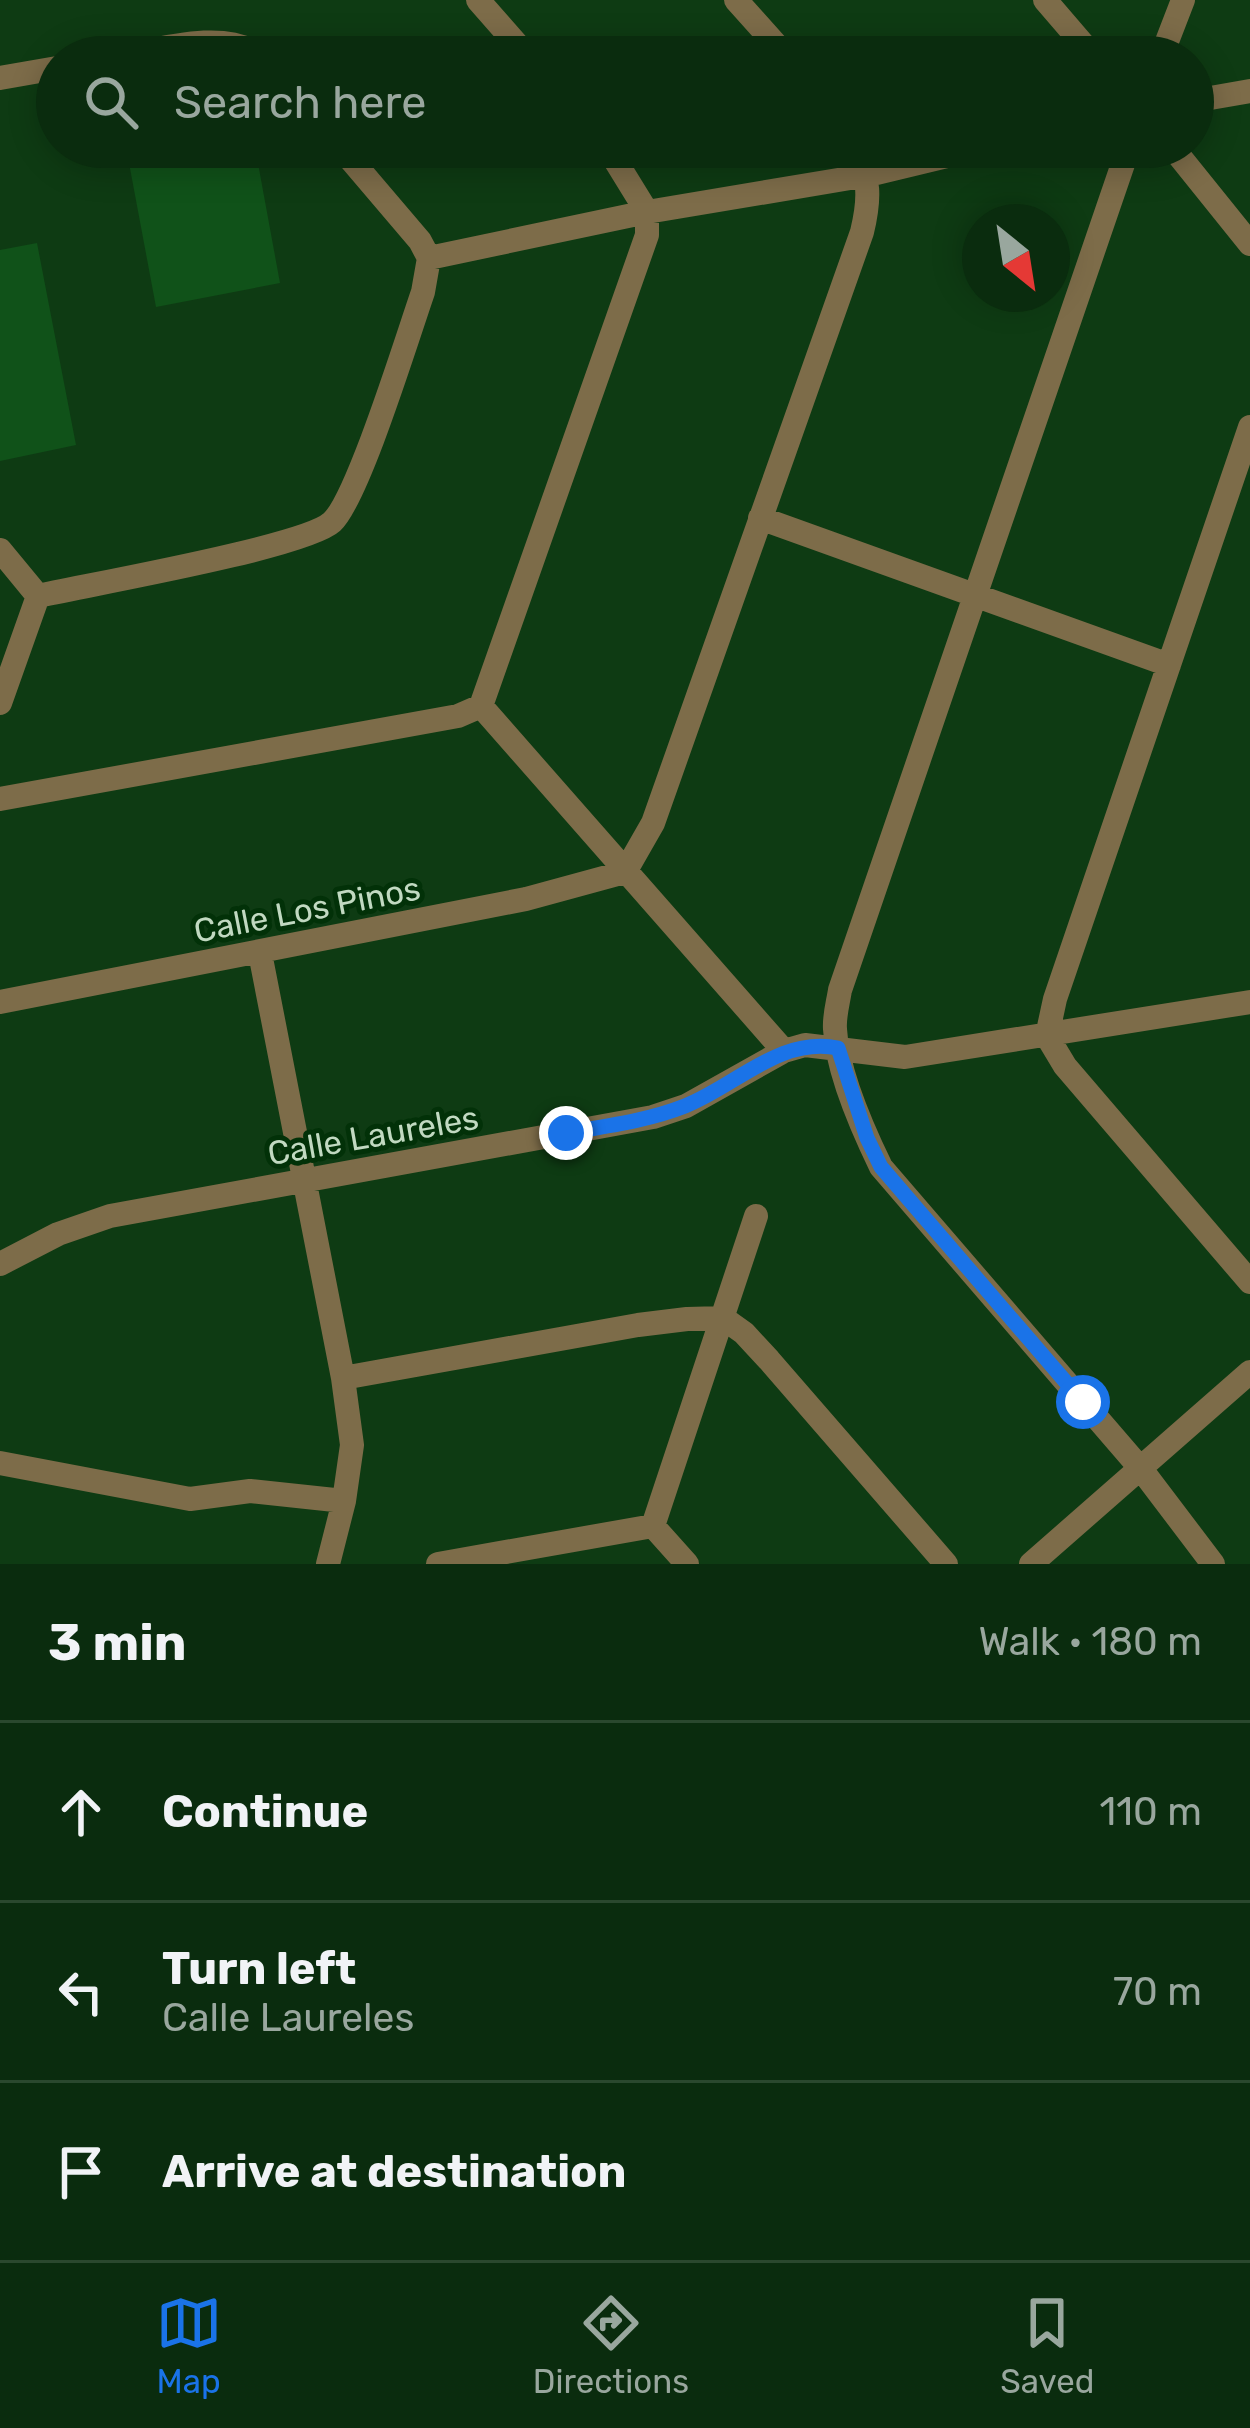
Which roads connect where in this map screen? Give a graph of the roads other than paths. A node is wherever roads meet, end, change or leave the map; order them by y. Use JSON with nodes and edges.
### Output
{"nodes":[{"id":1,"x":478,"y":0,"type":"edge"},
{"id":2,"x":736,"y":0,"type":"edge"},
{"id":3,"x":1045,"y":0,"type":"edge"},
{"id":4,"x":1183,"y":0,"type":"edge"},
{"id":5,"x":510,"y":36,"type":"edge"},
{"id":6,"x":768,"y":36,"type":"edge"},
{"id":7,"x":1076,"y":36,"type":"edge"},
{"id":8,"x":1169,"y":36,"type":"edge"},
{"id":9,"x":36,"y":72,"type":"edge"},
{"id":10,"x":0,"y":78,"type":"edge"},
{"id":11,"x":1250,"y":91,"type":"edge"},
{"id":12,"x":1214,"y":97,"type":"edge"},
{"id":13,"x":358,"y":168,"type":"edge"},
{"id":14,"x":620,"y":168,"type":"edge"},
{"id":15,"x":865,"y":168,"type":"edge"},
{"id":16,"x":897,"y":168,"type":"edge"},
{"id":17,"x":1122,"y":168,"type":"edge"},
{"id":18,"x":1189,"y":168,"type":"edge"},
{"id":19,"x":868,"y":175,"type":"junction"},
{"id":20,"x":647,"y":212,"type":"junction"},
{"id":21,"x":1250,"y":244,"type":"edge"},
{"id":22,"x":429,"y":259,"type":"junction"},
{"id":23,"x":1250,"y":427,"type":"edge"},
{"id":24,"x":760,"y":518,"type":"junction"},
{"id":25,"x":0,"y":550,"type":"edge"},
{"id":26,"x":976,"y":595,"type":"junction"},
{"id":27,"x":38,"y":596,"type":"junction"},
{"id":28,"x":1169,"y":665,"type":"junction"},
{"id":29,"x":0,"y":703,"type":"edge"},
{"id":30,"x":481,"y":706,"type":"junction"},
{"id":31,"x":0,"y":799,"type":"edge"},
{"id":32,"x":625,"y":872,"type":"junction"},
{"id":33,"x":260,"y":953,"type":"junction"},
{"id":34,"x":0,"y":1002,"type":"edge"},
{"id":35,"x":1250,"y":1002,"type":"edge"},
{"id":36,"x":1047,"y":1036,"type":"junction"},
{"id":37,"x":838,"y":1048,"type":"junction"},
{"id":38,"x":784,"y":1051,"type":"junction"},
{"id":39,"x":305,"y":1181,"type":"junction"},
{"id":40,"x":756,"y":1216,"type":"dead end"},
{"id":41,"x":0,"y":1264,"type":"edge"},
{"id":42,"x":1250,"y":1282,"type":"edge"},
{"id":43,"x":723,"y":1318,"type":"junction"},
{"id":44,"x":1250,"y":1372,"type":"edge"},
{"id":45,"x":343,"y":1378,"type":"junction"},
{"id":46,"x":0,"y":1463,"type":"edge"},
{"id":47,"x":1141,"y":1469,"type":"junction"},
{"id":48,"x":344,"y":1501,"type":"junction"},
{"id":49,"x":653,"y":1526,"type":"junction"},
{"id":50,"x":328,"y":1564,"type":"edge"},
{"id":51,"x":438,"y":1564,"type":"edge"},
{"id":52,"x":687,"y":1564,"type":"edge"},
{"id":53,"x":946,"y":1564,"type":"edge"},
{"id":54,"x":1031,"y":1564,"type":"edge"},
{"id":55,"x":1213,"y":1564,"type":"edge"}],
"edges":[{"from":1,"to":5,"type":"street"},
{"from":2,"to":6,"type":"street"},
{"from":3,"to":7,"type":"street"},
{"from":4,"to":8,"type":"street"},
{"from":9,"to":10,"type":"street"},
{"from":11,"to":12,"type":"street"},
{"from":13,"to":22,"type":"street"},
{"from":14,"to":20,"type":"street"},
{"from":15,"to":19,"type":"street"},
{"from":16,"to":19,"type":"street"},
{"from":17,"to":26,"type":"street"},
{"from":18,"to":21,"type":"street"},
{"from":19,"to":20,"type":"street"},
{"from":19,"to":24,"type":"street"},
{"from":20,"to":22,"type":"street"},
{"from":20,"to":30,"type":"street"},
{"from":22,"to":27,"type":"street"},
{"from":23,"to":28,"type":"street"},
{"from":24,"to":26,"type":"street"},
{"from":24,"to":32,"type":"street"},
{"from":25,"to":27,"type":"street"},
{"from":26,"to":28,"type":"street"},
{"from":26,"to":37,"type":"street"},
{"from":27,"to":29,"type":"street"},
{"from":28,"to":36,"type":"street"},
{"from":30,"to":31,"type":"street"},
{"from":30,"to":32,"type":"street"},
{"from":32,"to":33,"type":"street","name":"Calle Los Pinos"},
{"from":32,"to":38,"type":"street"},
{"from":33,"to":34,"type":"street","name":"Calle Los Pinos"},
{"from":33,"to":39,"type":"street"},
{"from":35,"to":36,"type":"street","name":"Calle Laureles"},
{"from":36,"to":37,"type":"street","name":"Calle Laureles"},
{"from":36,"to":42,"type":"street"},
{"from":37,"to":38,"type":"street","name":"Calle Laureles"},
{"from":37,"to":47,"type":"street"},
{"from":38,"to":39,"type":"street","name":"Calle Laureles"},
{"from":39,"to":41,"type":"street","name":"Calle Laureles"},
{"from":39,"to":45,"type":"street"},
{"from":40,"to":43,"type":"street"},
{"from":43,"to":45,"type":"street"},
{"from":43,"to":49,"type":"street"},
{"from":43,"to":53,"type":"street"},
{"from":44,"to":47,"type":"street"},
{"from":45,"to":48,"type":"street"},
{"from":46,"to":48,"type":"street"},
{"from":47,"to":54,"type":"street"},
{"from":47,"to":55,"type":"street"},
{"from":48,"to":50,"type":"street"},
{"from":49,"to":51,"type":"street"},
{"from":49,"to":52,"type":"street"}]}
